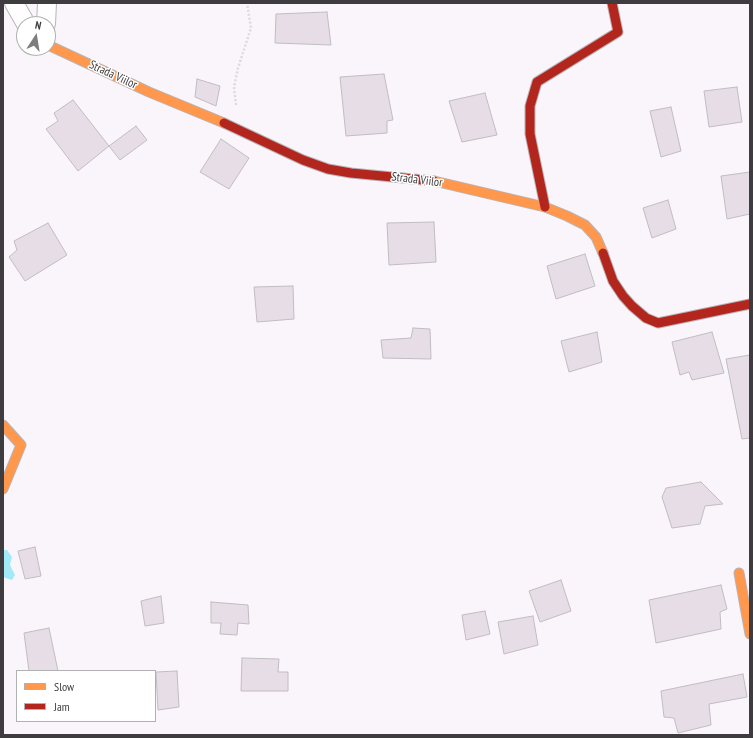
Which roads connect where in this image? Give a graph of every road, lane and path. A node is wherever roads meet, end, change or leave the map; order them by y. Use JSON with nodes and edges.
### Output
{"nodes":[{"id":1,"x":14,"y":3,"type":"edge"},
{"id":2,"x":47,"y":3,"type":"edge"},
{"id":3,"x":247,"y":3,"type":"edge"},
{"id":4,"x":612,"y":3,"type":"edge"},
{"id":5,"x":21,"y":16,"type":"edge"},
{"id":6,"x":46,"y":16,"type":"edge"},
{"id":7,"x":56,"y":49,"type":"edge"},
{"id":8,"x":239,"y":129,"type":"junction"},
{"id":9,"x":544,"y":207,"type":"junction"},
{"id":10,"x":750,"y":304,"type":"edge"},
{"id":11,"x":3,"y":425,"type":"edge"},
{"id":12,"x":3,"y":489,"type":"edge"},
{"id":13,"x":739,"y":573,"type":"dead end"},
{"id":14,"x":750,"y":634,"type":"edge"}],
"edges":[{"from":1,"to":5,"type":"street"},
{"from":2,"to":6,"type":"street"},
{"from":3,"to":8,"type":"path"},
{"from":4,"to":9,"type":"street"},
{"from":7,"to":8,"type":"street","name":"Strada Viilor"},
{"from":8,"to":9,"type":"street","name":"Strada Viilor"},
{"from":9,"to":10,"type":"street","name":"Strada Viilor"},
{"from":11,"to":12,"type":"street"},
{"from":13,"to":14,"type":"street"}]}
